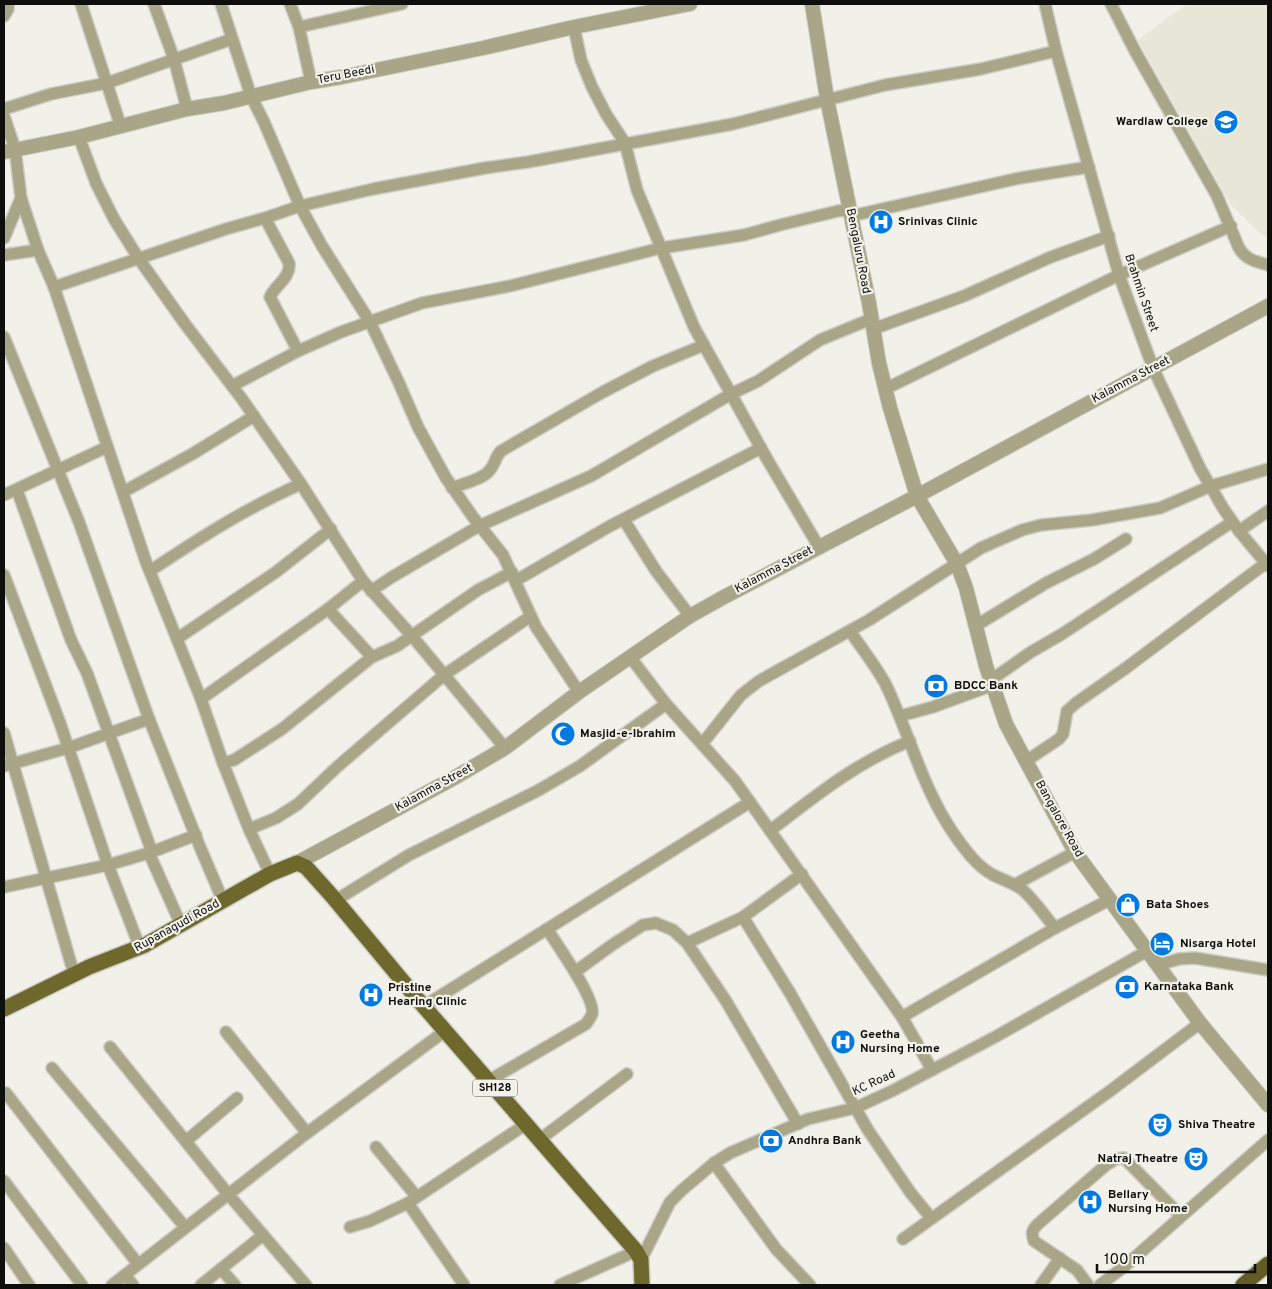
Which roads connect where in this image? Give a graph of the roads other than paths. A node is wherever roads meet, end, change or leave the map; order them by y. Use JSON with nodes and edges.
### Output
{"nodes":[{"id":1,"x":8,"y":4,"type":"edge"},
{"id":2,"x":81,"y":4,"type":"edge"},
{"id":3,"x":154,"y":4,"type":"edge"},
{"id":4,"x":221,"y":4,"type":"edge"},
{"id":5,"x":290,"y":4,"type":"edge"},
{"id":6,"x":402,"y":4,"type":"edge"},
{"id":7,"x":690,"y":4,"type":"edge"},
{"id":8,"x":812,"y":4,"type":"edge"},
{"id":9,"x":1045,"y":4,"type":"edge"},
{"id":10,"x":1112,"y":4,"type":"edge"},
{"id":11,"x":4,"y":16,"type":"edge"},
{"id":12,"x":299,"y":27,"type":"junction"},
{"id":13,"x":574,"y":27,"type":"junction"},
{"id":14,"x":232,"y":39,"type":"junction"},
{"id":15,"x":1056,"y":51,"type":"junction"},
{"id":16,"x":174,"y":59,"type":"junction"},
{"id":17,"x":311,"y":82,"type":"junction"},
{"id":18,"x":107,"y":83,"type":"junction"},
{"id":19,"x":250,"y":96,"type":"junction"},
{"id":20,"x":827,"y":99,"type":"junction"},
{"id":21,"x":4,"y":109,"type":"edge"},
{"id":22,"x":187,"y":109,"type":"junction"},
{"id":23,"x":4,"y":116,"type":"edge"},
{"id":24,"x":120,"y":127,"type":"junction"},
{"id":25,"x":79,"y":137,"type":"junction"},
{"id":26,"x":625,"y":143,"type":"junction"},
{"id":27,"x":9,"y":150,"type":"edge"},
{"id":28,"x":1088,"y":167,"type":"junction"},
{"id":29,"x":20,"y":198,"type":"junction"},
{"id":30,"x":300,"y":206,"type":"junction"},
{"id":31,"x":850,"y":213,"type":"junction"},
{"id":32,"x":265,"y":218,"type":"junction"},
{"id":33,"x":1231,"y":226,"type":"junction"},
{"id":34,"x":1109,"y":236,"type":"junction"},
{"id":35,"x":4,"y":238,"type":"edge"},
{"id":36,"x":660,"y":248,"type":"junction"},
{"id":37,"x":38,"y":250,"type":"junction"},
{"id":38,"x":4,"y":255,"type":"edge"},
{"id":39,"x":139,"y":259,"type":"junction"},
{"id":40,"x":1268,"y":264,"type":"edge"},
{"id":41,"x":1119,"y":275,"type":"junction"},
{"id":42,"x":54,"y":287,"type":"junction"},
{"id":43,"x":1268,"y":306,"type":"edge"},
{"id":44,"x":370,"y":322,"type":"junction"},
{"id":45,"x":872,"y":324,"type":"junction"},
{"id":46,"x":4,"y":337,"type":"edge"},
{"id":47,"x":704,"y":345,"type":"junction"},
{"id":48,"x":298,"y":351,"type":"junction"},
{"id":49,"x":1153,"y":368,"type":"junction"},
{"id":50,"x":232,"y":386,"type":"junction"},
{"id":51,"x":885,"y":389,"type":"junction"},
{"id":52,"x":731,"y":394,"type":"junction"},
{"id":53,"x":254,"y":416,"type":"junction"},
{"id":54,"x":107,"y":447,"type":"junction"},
{"id":55,"x":761,"y":448,"type":"junction"},
{"id":56,"x":1268,"y":469,"type":"edge"},
{"id":57,"x":57,"y":470,"type":"junction"},
{"id":58,"x":301,"y":484,"type":"junction"},
{"id":59,"x":1210,"y":486,"type":"junction"},
{"id":60,"x":452,"y":488,"type":"junction"},
{"id":61,"x":17,"y":490,"type":"junction"},
{"id":62,"x":123,"y":492,"type":"junction"},
{"id":63,"x":4,"y":495,"type":"edge"},
{"id":64,"x":917,"y":496,"type":"junction"},
{"id":65,"x":1268,"y":511,"type":"edge"},
{"id":66,"x":624,"y":520,"type":"junction"},
{"id":67,"x":479,"y":526,"type":"junction"},
{"id":68,"x":1235,"y":526,"type":"junction"},
{"id":69,"x":331,"y":529,"type":"junction"},
{"id":70,"x":1126,"y":539,"type":"dead end"},
{"id":71,"x":819,"y":547,"type":"junction"},
{"id":72,"x":957,"y":564,"type":"junction"},
{"id":73,"x":1267,"y":564,"type":"edge"},
{"id":74,"x":150,"y":571,"type":"junction"},
{"id":75,"x":4,"y":575,"type":"edge"},
{"id":76,"x":513,"y":576,"type":"junction"},
{"id":77,"x":363,"y":581,"type":"junction"},
{"id":78,"x":371,"y":591,"type":"junction"},
{"id":79,"x":328,"y":610,"type":"junction"},
{"id":80,"x":531,"y":616,"type":"junction"},
{"id":81,"x":690,"y":616,"type":"junction"},
{"id":82,"x":977,"y":624,"type":"junction"},
{"id":83,"x":850,"y":631,"type":"junction"},
{"id":84,"x":412,"y":636,"type":"junction"},
{"id":85,"x":178,"y":638,"type":"junction"},
{"id":86,"x":372,"y":658,"type":"junction"},
{"id":87,"x":631,"y":658,"type":"junction"},
{"id":88,"x":444,"y":675,"type":"junction"},
{"id":89,"x":992,"y":682,"type":"junction"},
{"id":90,"x":579,"y":692,"type":"junction"},
{"id":91,"x":201,"y":699,"type":"junction"},
{"id":92,"x":666,"y":704,"type":"junction"},
{"id":93,"x":900,"y":716,"type":"junction"},
{"id":94,"x":149,"y":719,"type":"junction"},
{"id":95,"x":4,"y":733,"type":"edge"},
{"id":96,"x":109,"y":733,"type":"junction"},
{"id":97,"x":910,"y":741,"type":"junction"},
{"id":98,"x":702,"y":744,"type":"junction"},
{"id":99,"x":68,"y":748,"type":"junction"},
{"id":100,"x":505,"y":748,"type":"junction"},
{"id":101,"x":1026,"y":761,"type":"junction"},
{"id":102,"x":223,"y":763,"type":"junction"},
{"id":103,"x":8,"y":765,"type":"edge"},
{"id":104,"x":750,"y":802,"type":"junction"},
{"id":105,"x":249,"y":829,"type":"junction"},
{"id":106,"x":771,"y":830,"type":"junction"},
{"id":107,"x":196,"y":835,"type":"junction"},
{"id":108,"x":1075,"y":852,"type":"junction"},
{"id":109,"x":151,"y":853,"type":"junction"},
{"id":110,"x":297,"y":863,"type":"junction"},
{"id":111,"x":108,"y":865,"type":"junction"},
{"id":112,"x":270,"y":874,"type":"junction"},
{"id":113,"x":802,"y":874,"type":"junction"},
{"id":114,"x":45,"y":879,"type":"junction"},
{"id":115,"x":1016,"y":884,"type":"junction"},
{"id":116,"x":4,"y":887,"type":"edge"},
{"id":117,"x":334,"y":898,"type":"junction"},
{"id":118,"x":1110,"y":900,"type":"junction"},
{"id":119,"x":223,"y":901,"type":"junction"},
{"id":120,"x":743,"y":917,"type":"junction"},
{"id":121,"x":181,"y":925,"type":"junction"},
{"id":122,"x":1055,"y":928,"type":"junction"},
{"id":123,"x":546,"y":929,"type":"junction"},
{"id":124,"x":688,"y":942,"type":"junction"},
{"id":125,"x":140,"y":948,"type":"junction"},
{"id":126,"x":1147,"y":951,"type":"junction"},
{"id":127,"x":1158,"y":965,"type":"junction"},
{"id":128,"x":1268,"y":970,"type":"edge"},
{"id":129,"x":574,"y":972,"type":"junction"},
{"id":130,"x":74,"y":974,"type":"junction"},
{"id":131,"x":424,"y":1006,"type":"junction"},
{"id":132,"x":4,"y":1009,"type":"edge"},
{"id":133,"x":902,"y":1017,"type":"junction"},
{"id":134,"x":1200,"y":1023,"type":"junction"},
{"id":135,"x":445,"y":1031,"type":"junction"},
{"id":136,"x":226,"y":1032,"type":"dead end"},
{"id":137,"x":110,"y":1048,"type":"dead end"},
{"id":138,"x":52,"y":1068,"type":"dead end"},
{"id":139,"x":932,"y":1070,"type":"junction"},
{"id":140,"x":627,"y":1074,"type":"dead end"},
{"id":141,"x":488,"y":1081,"type":"junction"},
{"id":142,"x":6,"y":1093,"type":"dead end"},
{"id":143,"x":237,"y":1098,"type":"dead end"},
{"id":144,"x":1268,"y":1105,"type":"edge"},
{"id":145,"x":855,"y":1108,"type":"junction"},
{"id":146,"x":526,"y":1124,"type":"junction"},
{"id":147,"x":798,"y":1124,"type":"junction"},
{"id":148,"x":307,"y":1133,"type":"junction"},
{"id":149,"x":539,"y":1140,"type":"junction"},
{"id":150,"x":1268,"y":1140,"type":"edge"},
{"id":151,"x":186,"y":1141,"type":"junction"},
{"id":152,"x":376,"y":1147,"type":"dead end"},
{"id":153,"x":714,"y":1163,"type":"junction"},
{"id":154,"x":4,"y":1181,"type":"edge"},
{"id":155,"x":228,"y":1194,"type":"junction"},
{"id":156,"x":412,"y":1200,"type":"junction"},
{"id":157,"x":1181,"y":1216,"type":"junction"},
{"id":158,"x":931,"y":1218,"type":"junction"},
{"id":159,"x":350,"y":1227,"type":"dead end"},
{"id":160,"x":185,"y":1228,"type":"junction"},
{"id":161,"x":263,"y":1235,"type":"junction"},
{"id":162,"x":903,"y":1239,"type":"dead end"},
{"id":163,"x":4,"y":1248,"type":"edge"},
{"id":164,"x":638,"y":1255,"type":"junction"},
{"id":165,"x":1060,"y":1258,"type":"junction"},
{"id":166,"x":138,"y":1264,"type":"junction"},
{"id":167,"x":1268,"y":1264,"type":"edge"},
{"id":168,"x":221,"y":1269,"type":"junction"},
{"id":169,"x":125,"y":1275,"type":"junction"},
{"id":170,"x":1268,"y":1276,"type":"edge"},
{"id":171,"x":29,"y":1285,"type":"edge"},
{"id":172,"x":82,"y":1285,"type":"edge"},
{"id":173,"x":112,"y":1285,"type":"edge"},
{"id":174,"x":133,"y":1285,"type":"edge"},
{"id":175,"x":201,"y":1285,"type":"edge"},
{"id":176,"x":236,"y":1285,"type":"edge"},
{"id":177,"x":306,"y":1285,"type":"edge"},
{"id":178,"x":464,"y":1285,"type":"edge"},
{"id":179,"x":560,"y":1285,"type":"edge"},
{"id":180,"x":642,"y":1285,"type":"edge"},
{"id":181,"x":810,"y":1285,"type":"edge"},
{"id":182,"x":1041,"y":1285,"type":"edge"},
{"id":183,"x":1088,"y":1285,"type":"edge"},
{"id":184,"x":1100,"y":1285,"type":"edge"},
{"id":185,"x":1243,"y":1285,"type":"edge"},
{"id":186,"x":1257,"y":1285,"type":"edge"}],
"edges":[{"from":1,"to":11,"type":"street"},
{"from":2,"to":18,"type":"street"},
{"from":3,"to":16,"type":"street"},
{"from":4,"to":14,"type":"street"},
{"from":5,"to":12,"type":"street"},
{"from":6,"to":12,"type":"street"},
{"from":7,"to":13,"type":"street","name":"Teru Beedi"},
{"from":8,"to":20,"type":"street","name":"Bengaluru Road"},
{"from":9,"to":15,"type":"street","name":"Brahmin Street"},
{"from":10,"to":33,"type":"street"},
{"from":12,"to":17,"type":"street"},
{"from":13,"to":17,"type":"street","name":"Teru Beedi"},
{"from":13,"to":26,"type":"street"},
{"from":14,"to":16,"type":"street"},
{"from":14,"to":19,"type":"street"},
{"from":15,"to":20,"type":"street"},
{"from":15,"to":28,"type":"street","name":"Brahmin Street"},
{"from":16,"to":18,"type":"street"},
{"from":16,"to":22,"type":"street"},
{"from":17,"to":19,"type":"street","name":"Teru Beedi"},
{"from":18,"to":21,"type":"street"},
{"from":18,"to":24,"type":"street"},
{"from":19,"to":22,"type":"street","name":"Teru Beedi"},
{"from":19,"to":30,"type":"street"},
{"from":20,"to":26,"type":"street"},
{"from":20,"to":31,"type":"street","name":"Bengaluru Road"},
{"from":22,"to":24,"type":"street","name":"Teru Beedi"},
{"from":23,"to":27,"type":"street"},
{"from":24,"to":25,"type":"street","name":"Teru Beedi"},
{"from":25,"to":27,"type":"street","name":"Teru Beedi"},
{"from":25,"to":39,"type":"street"},
{"from":26,"to":30,"type":"street"},
{"from":26,"to":36,"type":"street"},
{"from":27,"to":29,"type":"street"},
{"from":28,"to":31,"type":"street"},
{"from":28,"to":34,"type":"street","name":"Brahmin Street"},
{"from":29,"to":35,"type":"street"},
{"from":29,"to":37,"type":"street"},
{"from":30,"to":32,"type":"street"},
{"from":30,"to":44,"type":"street"},
{"from":31,"to":36,"type":"street"},
{"from":31,"to":45,"type":"street","name":"Bengaluru Road"},
{"from":32,"to":39,"type":"street"},
{"from":32,"to":48,"type":"street"},
{"from":33,"to":40,"type":"street"},
{"from":33,"to":41,"type":"street"},
{"from":34,"to":41,"type":"street","name":"Brahmin Street"},
{"from":34,"to":45,"type":"street"},
{"from":36,"to":44,"type":"street"},
{"from":36,"to":47,"type":"street"},
{"from":37,"to":38,"type":"street"},
{"from":37,"to":42,"type":"street"},
{"from":39,"to":42,"type":"street"},
{"from":39,"to":50,"type":"street"},
{"from":41,"to":49,"type":"street","name":"Brahmin Street"},
{"from":41,"to":51,"type":"street"},
{"from":42,"to":54,"type":"street"},
{"from":43,"to":49,"type":"street","name":"Kalamma Street"},
{"from":44,"to":48,"type":"street"},
{"from":44,"to":60,"type":"street"},
{"from":45,"to":51,"type":"street","name":"Bengaluru Road"},
{"from":45,"to":52,"type":"street"},
{"from":46,"to":57,"type":"street"},
{"from":47,"to":52,"type":"street"},
{"from":47,"to":60,"type":"street"},
{"from":48,"to":50,"type":"street"},
{"from":49,"to":59,"type":"street","name":"Brahmin Street"},
{"from":49,"to":64,"type":"street","name":"Kalamma Street"},
{"from":50,"to":53,"type":"street"},
{"from":51,"to":64,"type":"street","name":"Bengaluru Road"},
{"from":52,"to":55,"type":"street"},
{"from":52,"to":67,"type":"street"},
{"from":53,"to":58,"type":"street"},
{"from":53,"to":62,"type":"street"},
{"from":54,"to":57,"type":"street"},
{"from":54,"to":62,"type":"street"},
{"from":55,"to":66,"type":"street"},
{"from":55,"to":71,"type":"street"},
{"from":56,"to":59,"type":"street"},
{"from":57,"to":61,"type":"street"},
{"from":57,"to":94,"type":"street"},
{"from":58,"to":69,"type":"street"},
{"from":58,"to":74,"type":"street"},
{"from":59,"to":68,"type":"street","name":"Brahmin Street"},
{"from":59,"to":72,"type":"street"},
{"from":60,"to":67,"type":"street"},
{"from":61,"to":63,"type":"street"},
{"from":61,"to":96,"type":"street"},
{"from":62,"to":74,"type":"street"},
{"from":64,"to":71,"type":"street","name":"Kalamma Street"},
{"from":64,"to":72,"type":"street","name":"Bangalore Road"},
{"from":65,"to":68,"type":"street"},
{"from":66,"to":76,"type":"street"},
{"from":66,"to":81,"type":"street"},
{"from":67,"to":76,"type":"street"},
{"from":67,"to":78,"type":"street"},
{"from":68,"to":73,"type":"street","name":"Brahmin Street"},
{"from":68,"to":89,"type":"street"},
{"from":69,"to":77,"type":"street"},
{"from":69,"to":85,"type":"street"},
{"from":70,"to":82,"type":"street"},
{"from":71,"to":81,"type":"street","name":"Kalamma Street"},
{"from":72,"to":82,"type":"street","name":"Bangalore Road"},
{"from":72,"to":83,"type":"street"},
{"from":73,"to":101,"type":"street"},
{"from":74,"to":85,"type":"street"},
{"from":75,"to":99,"type":"street"},
{"from":76,"to":80,"type":"street"},
{"from":76,"to":84,"type":"street"},
{"from":77,"to":78,"type":"street"},
{"from":77,"to":79,"type":"street"},
{"from":78,"to":84,"type":"street"},
{"from":79,"to":86,"type":"street"},
{"from":79,"to":91,"type":"street"},
{"from":80,"to":88,"type":"street"},
{"from":80,"to":90,"type":"street"},
{"from":81,"to":87,"type":"street","name":"Kalamma Street"},
{"from":82,"to":89,"type":"street","name":"Bangalore Road"},
{"from":83,"to":93,"type":"street"},
{"from":83,"to":98,"type":"street"},
{"from":84,"to":86,"type":"street"},
{"from":84,"to":88,"type":"street"},
{"from":85,"to":91,"type":"street"},
{"from":86,"to":102,"type":"street"},
{"from":87,"to":90,"type":"street","name":"Kalamma Street"},
{"from":87,"to":92,"type":"street"},
{"from":88,"to":100,"type":"street"},
{"from":88,"to":105,"type":"street"},
{"from":89,"to":93,"type":"street"},
{"from":89,"to":101,"type":"street","name":"Bangalore Road"},
{"from":90,"to":100,"type":"street","name":"Kalamma Street"},
{"from":91,"to":102,"type":"street"},
{"from":92,"to":98,"type":"street"},
{"from":92,"to":117,"type":"street"},
{"from":93,"to":97,"type":"street"},
{"from":94,"to":96,"type":"street"},
{"from":94,"to":107,"type":"street"},
{"from":95,"to":103,"type":"street"},
{"from":96,"to":99,"type":"street"},
{"from":96,"to":109,"type":"street"},
{"from":97,"to":106,"type":"street"},
{"from":97,"to":115,"type":"street"},
{"from":98,"to":104,"type":"street"},
{"from":99,"to":103,"type":"street"},
{"from":99,"to":111,"type":"street"},
{"from":100,"to":110,"type":"street","name":"Kalamma Street"},
{"from":101,"to":108,"type":"street","name":"Bangalore Road"},
{"from":102,"to":105,"type":"street"},
{"from":103,"to":114,"type":"street"},
{"from":104,"to":106,"type":"street"},
{"from":104,"to":123,"type":"street"},
{"from":105,"to":112,"type":"street"},
{"from":106,"to":113,"type":"street"},
{"from":107,"to":109,"type":"street"},
{"from":107,"to":119,"type":"street"},
{"from":108,"to":115,"type":"street"},
{"from":108,"to":118,"type":"street","name":"Bangalore Road"},
{"from":109,"to":111,"type":"street"},
{"from":109,"to":121,"type":"street"},
{"from":110,"to":112,"type":"main road","name":"Rupanagudi Road"},
{"from":110,"to":117,"type":"main road","number":"SH128"},
{"from":111,"to":114,"type":"street"},
{"from":111,"to":125,"type":"street"},
{"from":112,"to":119,"type":"main road","name":"Rupanagudi Road"},
{"from":113,"to":120,"type":"street"},
{"from":113,"to":133,"type":"street"},
{"from":114,"to":116,"type":"street"},
{"from":114,"to":130,"type":"street"},
{"from":115,"to":122,"type":"street"},
{"from":117,"to":131,"type":"main road","number":"SH128"},
{"from":118,"to":122,"type":"street"},
{"from":118,"to":126,"type":"street","name":"Bangalore Road"},
{"from":119,"to":121,"type":"main road","name":"Rupanagudi Road"},
{"from":120,"to":124,"type":"street"},
{"from":120,"to":145,"type":"street"},
{"from":121,"to":125,"type":"main road","name":"Rupanagudi Road"},
{"from":122,"to":133,"type":"street"},
{"from":123,"to":129,"type":"street"},
{"from":123,"to":131,"type":"street"},
{"from":124,"to":129,"type":"street"},
{"from":124,"to":147,"type":"street"},
{"from":125,"to":130,"type":"main road","name":"Rupanagudi Road"},
{"from":126,"to":127,"type":"street","name":"Bangalore Road"},
{"from":126,"to":139,"type":"street","name":"KC Road"},
{"from":127,"to":128,"type":"street"},
{"from":127,"to":134,"type":"street","name":"Bangalore Road"},
{"from":129,"to":141,"type":"street"},
{"from":130,"to":132,"type":"main road","name":"Rupanagudi Road"},
{"from":131,"to":135,"type":"main road","number":"SH128"},
{"from":133,"to":139,"type":"street"},
{"from":134,"to":144,"type":"street","name":"Bangalore Road"},
{"from":134,"to":158,"type":"street"},
{"from":135,"to":141,"type":"main road","number":"SH128"},
{"from":135,"to":148,"type":"street"},
{"from":136,"to":148,"type":"street"},
{"from":137,"to":151,"type":"street"},
{"from":138,"to":160,"type":"street"},
{"from":139,"to":145,"type":"street","name":"KC Road"},
{"from":140,"to":149,"type":"street"},
{"from":141,"to":146,"type":"main road","number":"SH128"},
{"from":142,"to":166,"type":"street"},
{"from":143,"to":151,"type":"street"},
{"from":145,"to":147,"type":"street","name":"KC Road"},
{"from":145,"to":158,"type":"street"},
{"from":146,"to":149,"type":"main road","number":"SH128"},
{"from":146,"to":156,"type":"street"},
{"from":147,"to":153,"type":"street","name":"KC Road"},
{"from":148,"to":155,"type":"street"},
{"from":149,"to":164,"type":"main road","number":"SH128"},
{"from":150,"to":157,"type":"street"},
{"from":151,"to":155,"type":"street"},
{"from":152,"to":156,"type":"street"},
{"from":153,"to":164,"type":"street","name":"KC Road"},
{"from":153,"to":181,"type":"street"},
{"from":154,"to":172,"type":"street"},
{"from":155,"to":160,"type":"street"},
{"from":155,"to":161,"type":"street"},
{"from":156,"to":159,"type":"street"},
{"from":156,"to":178,"type":"street"},
{"from":157,"to":165,"type":"street"},
{"from":157,"to":184,"type":"street"},
{"from":158,"to":162,"type":"street"},
{"from":160,"to":166,"type":"street"},
{"from":161,"to":168,"type":"street"},
{"from":161,"to":177,"type":"street"},
{"from":163,"to":171,"type":"street"},
{"from":164,"to":179,"type":"street"},
{"from":164,"to":180,"type":"main road"},
{"from":165,"to":182,"type":"street"},
{"from":165,"to":183,"type":"street"},
{"from":166,"to":169,"type":"street"},
{"from":167,"to":185,"type":"highway"},
{"from":168,"to":175,"type":"street"},
{"from":168,"to":176,"type":"street"},
{"from":169,"to":173,"type":"street"},
{"from":169,"to":174,"type":"street"},
{"from":170,"to":186,"type":"highway"}]}
